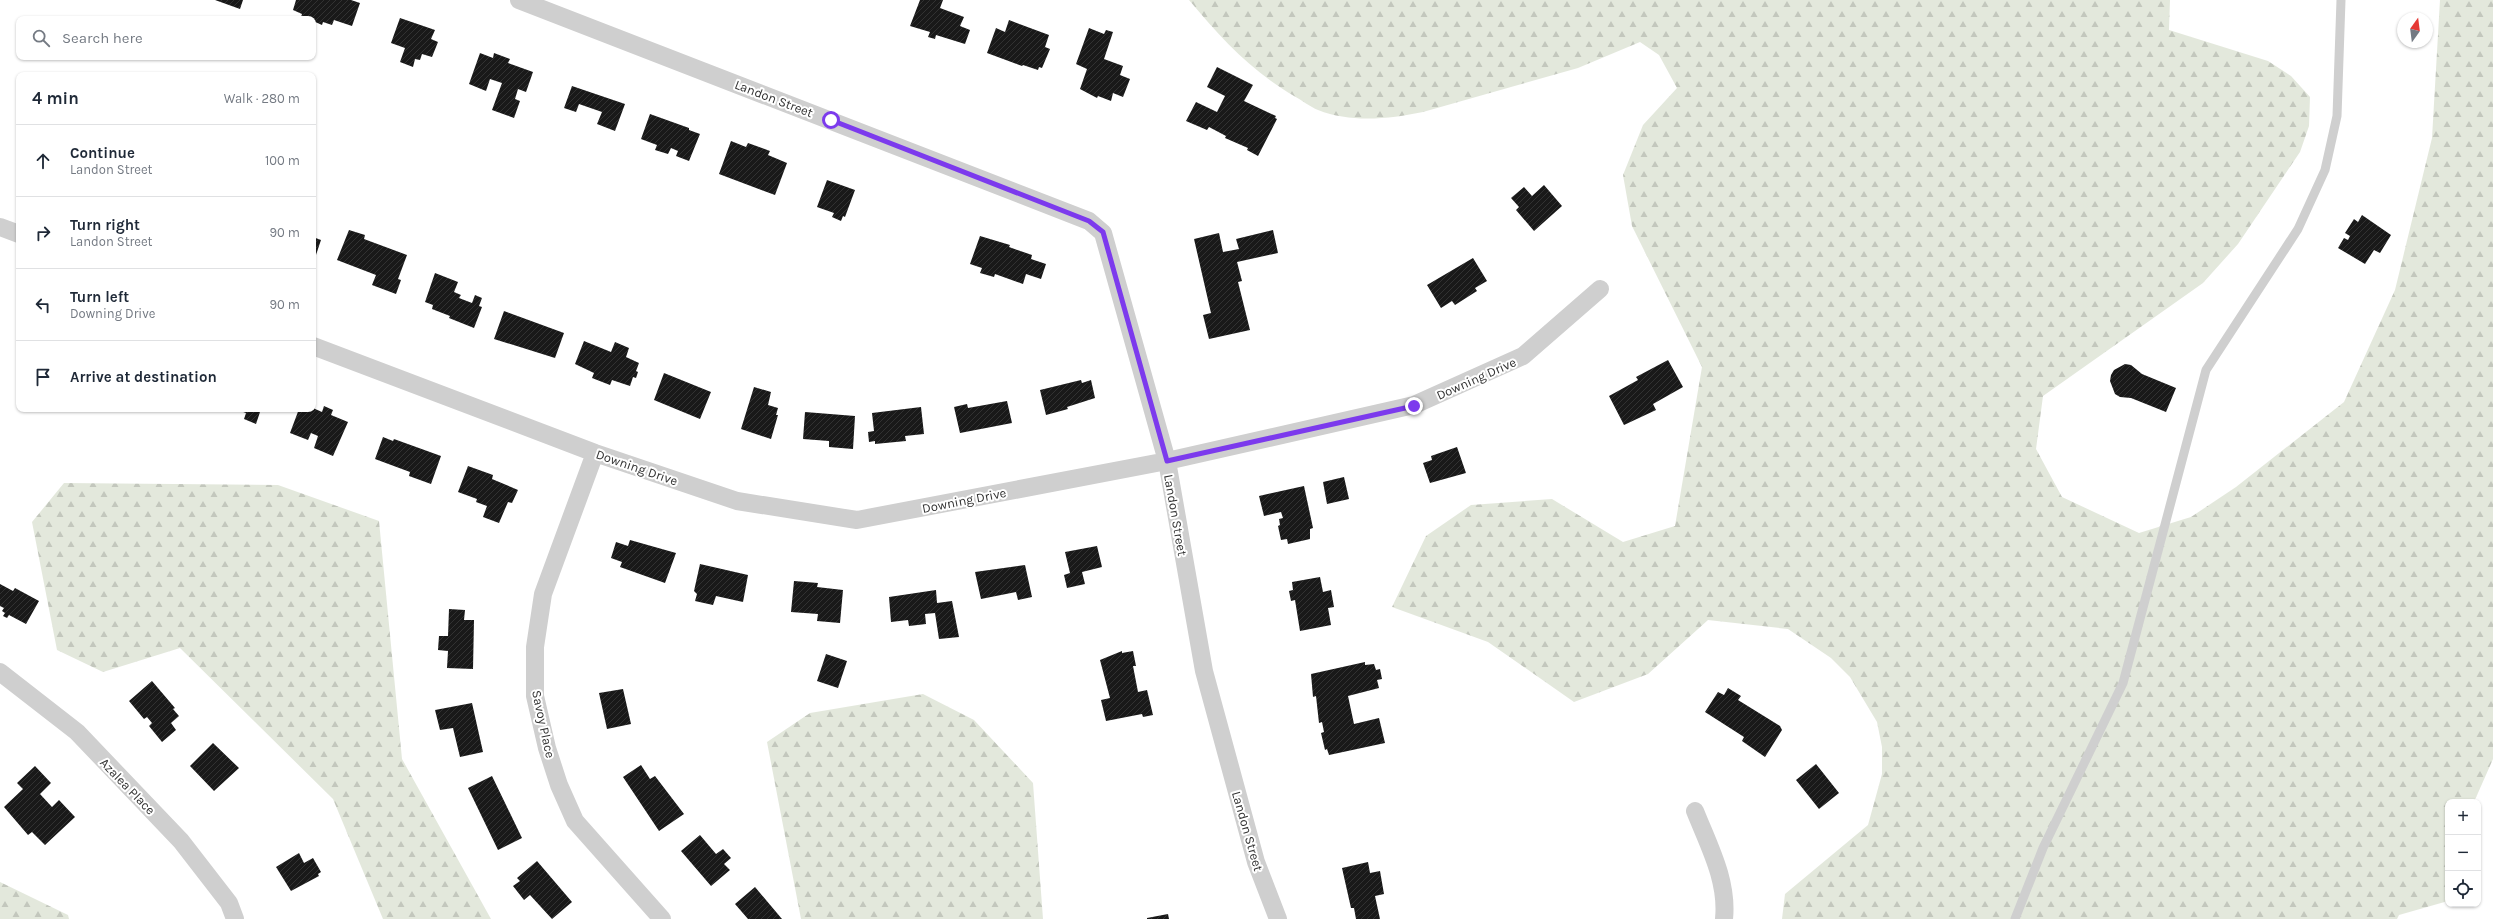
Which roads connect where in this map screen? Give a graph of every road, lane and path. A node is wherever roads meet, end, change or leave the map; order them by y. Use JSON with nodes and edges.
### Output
{"nodes":[{"id":1,"x":519,"y":0,"type":"edge"},
{"id":2,"x":2341,"y":0,"type":"edge"},
{"id":3,"x":0,"y":227,"type":"edge"},
{"id":4,"x":16,"y":233,"type":"edge"},
{"id":5,"x":1600,"y":289,"type":"dead end"},
{"id":6,"x":316,"y":347,"type":"edge"},
{"id":7,"x":595,"y":453,"type":"junction"},
{"id":8,"x":1167,"y":461,"type":"junction"},
{"id":9,"x":0,"y":672,"type":"edge"},
{"id":10,"x":1695,"y":811,"type":"dead end"},
{"id":11,"x":235,"y":919,"type":"edge"},
{"id":12,"x":662,"y":919,"type":"edge"},
{"id":13,"x":1278,"y":919,"type":"edge"},
{"id":14,"x":1724,"y":919,"type":"edge"},
{"id":15,"x":2015,"y":919,"type":"edge"}],
"edges":[{"from":1,"to":8,"type":"street","name":"Landon Street"},
{"from":2,"to":15,"type":"lane"},
{"from":3,"to":4,"type":"street"},
{"from":5,"to":8,"type":"street","name":"Downing Drive"},
{"from":6,"to":7,"type":"street","name":"Downing Drive"},
{"from":7,"to":8,"type":"street","name":"Downing Drive"},
{"from":7,"to":12,"type":"street","name":"Savoy Place"},
{"from":8,"to":13,"type":"street","name":"Landon Street"},
{"from":9,"to":11,"type":"street","name":"Azalea Place"},
{"from":10,"to":14,"type":"street"}]}
